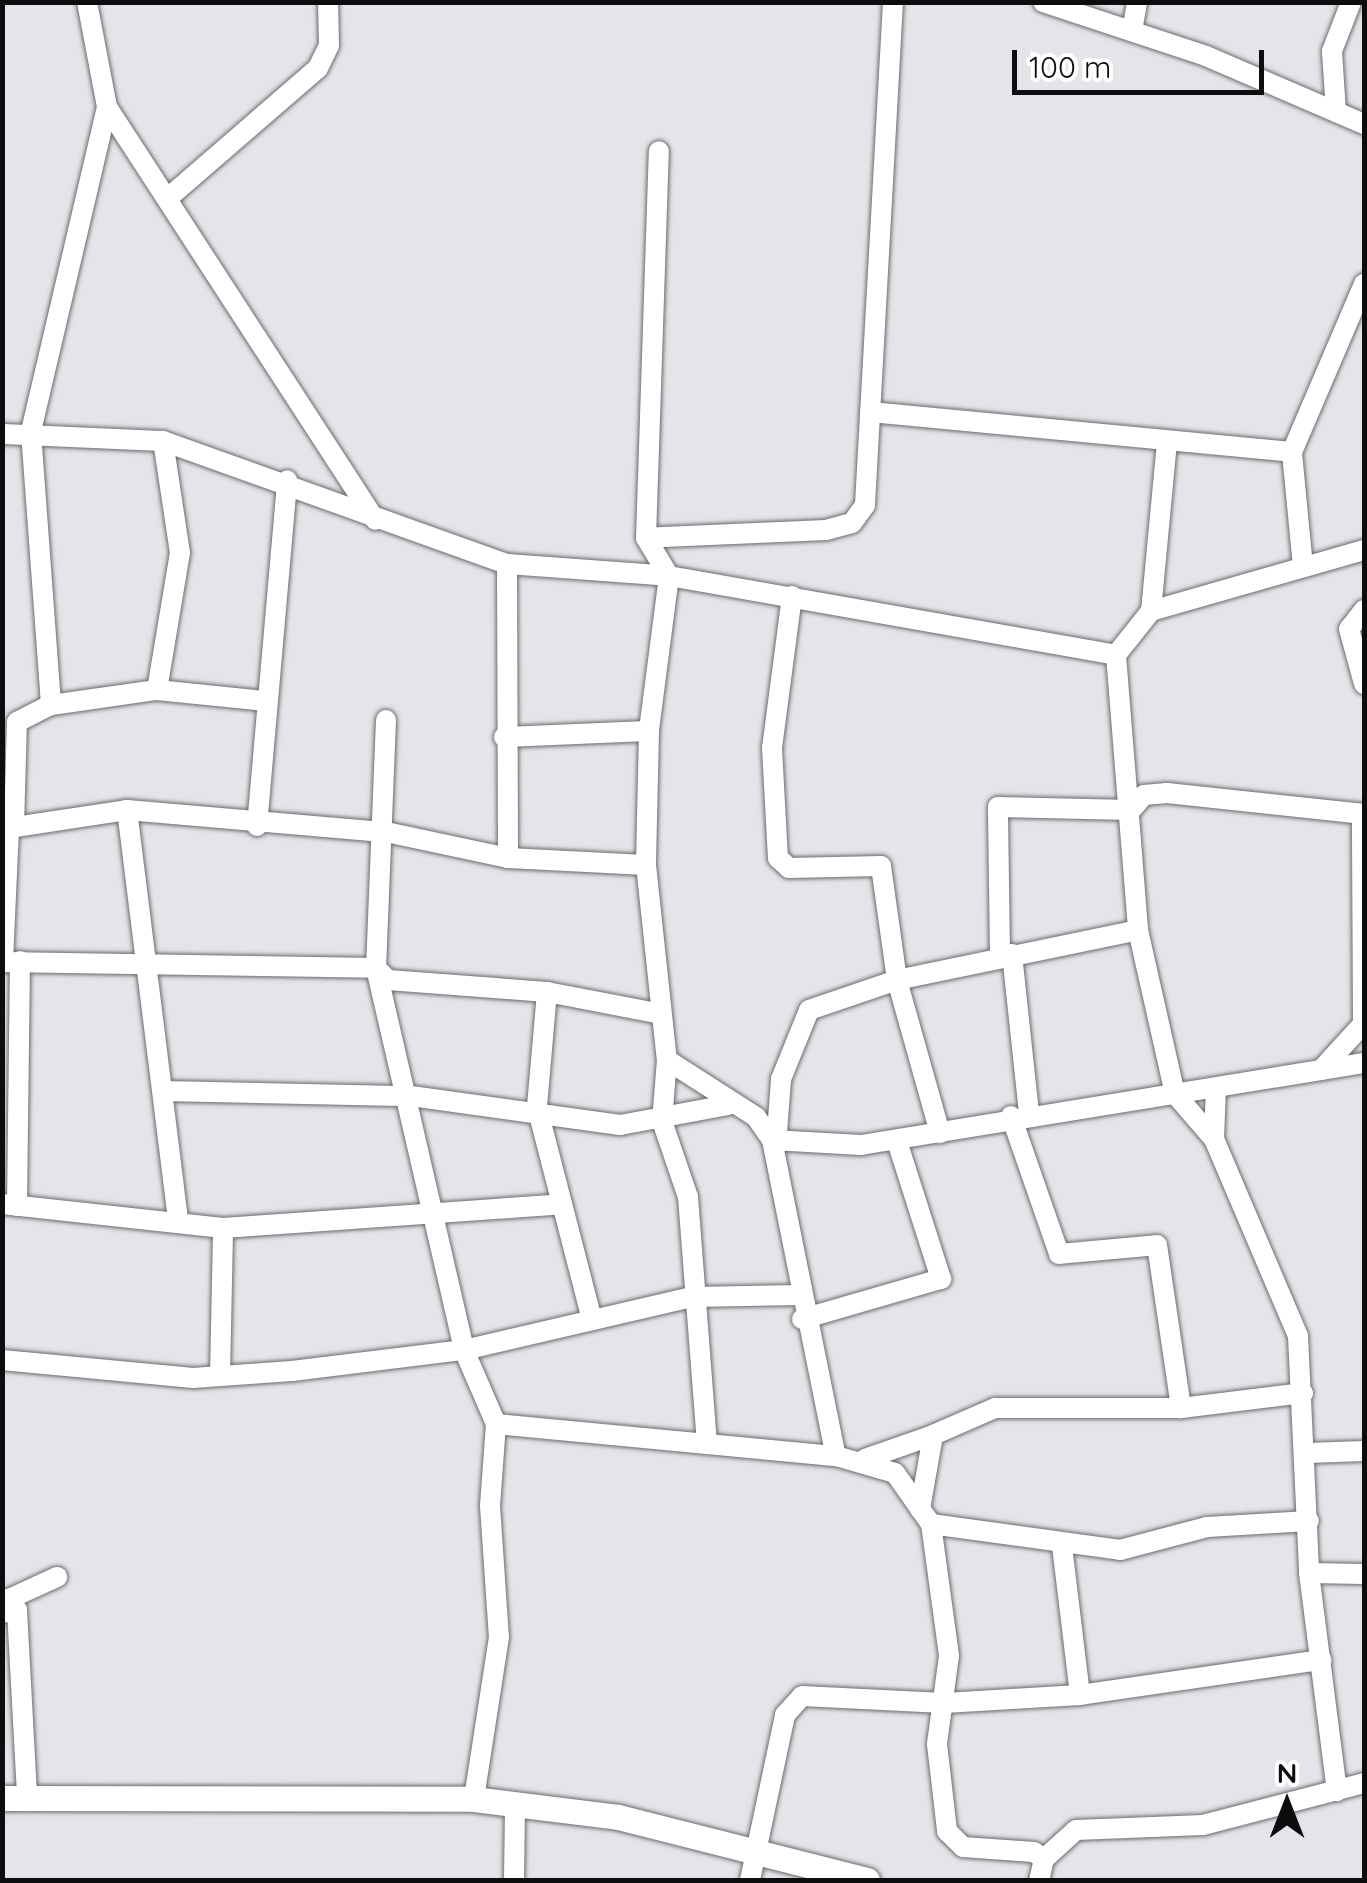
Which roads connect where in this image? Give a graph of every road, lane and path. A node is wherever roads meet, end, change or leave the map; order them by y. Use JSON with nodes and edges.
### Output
{"nodes":[{"id":1,"x":87,"y":2,"type":"edge"},
{"id":2,"x":328,"y":2,"type":"edge"},
{"id":3,"x":893,"y":2,"type":"edge"},
{"id":4,"x":1043,"y":2,"type":"edge"},
{"id":5,"x":1136,"y":2,"type":"edge"},
{"id":6,"x":1351,"y":2,"type":"edge"},
{"id":7,"x":1132,"y":31,"type":"junction"},
{"id":8,"x":106,"y":107,"type":"junction"},
{"id":9,"x":1336,"y":112,"type":"junction"},
{"id":10,"x":1364,"y":124,"type":"edge"},
{"id":11,"x":658,"y":151,"type":"dead end"},
{"id":12,"x":168,"y":198,"type":"junction"},
{"id":13,"x":1364,"y":284,"type":"edge"},
{"id":14,"x":870,"y":412,"type":"junction"},
{"id":15,"x":31,"y":432,"type":"junction"},
{"id":16,"x":2,"y":434,"type":"edge"},
{"id":17,"x":163,"y":441,"type":"junction"},
{"id":18,"x":1167,"y":442,"type":"junction"},
{"id":19,"x":1292,"y":452,"type":"junction"},
{"id":20,"x":288,"y":480,"type":"junction"},
{"id":21,"x":378,"y":524,"type":"junction"},
{"id":22,"x":646,"y":538,"type":"junction"},
{"id":23,"x":1364,"y":550,"type":"edge"},
{"id":24,"x":507,"y":564,"type":"junction"},
{"id":25,"x":1303,"y":567,"type":"junction"},
{"id":26,"x":669,"y":576,"type":"junction"},
{"id":27,"x":792,"y":596,"type":"junction"},
{"id":28,"x":1364,"y":610,"type":"edge"},
{"id":29,"x":1151,"y":611,"type":"junction"},
{"id":30,"x":1116,"y":655,"type":"junction"},
{"id":31,"x":1364,"y":684,"type":"edge"},
{"id":32,"x":157,"y":690,"type":"junction"},
{"id":33,"x":266,"y":701,"type":"junction"},
{"id":34,"x":51,"y":705,"type":"junction"},
{"id":35,"x":386,"y":720,"type":"dead end"},
{"id":36,"x":649,"y":732,"type":"junction"},
{"id":37,"x":504,"y":737,"type":"junction"},
{"id":38,"x":127,"y":810,"type":"junction"},
{"id":39,"x":1132,"y":810,"type":"junction"},
{"id":40,"x":1363,"y":814,"type":"edge"},
{"id":41,"x":257,"y":826,"type":"junction"},
{"id":42,"x":8,"y":828,"type":"edge"},
{"id":43,"x":386,"y":832,"type":"junction"},
{"id":44,"x":508,"y":858,"type":"junction"},
{"id":45,"x":646,"y":864,"type":"junction"},
{"id":46,"x":1138,"y":930,"type":"junction"},
{"id":47,"x":1006,"y":955,"type":"junction"},
{"id":48,"x":152,"y":960,"type":"junction"},
{"id":49,"x":8,"y":961,"type":"edge"},
{"id":50,"x":376,"y":968,"type":"junction"},
{"id":51,"x":897,"y":980,"type":"junction"},
{"id":52,"x":547,"y":992,"type":"junction"},
{"id":53,"x":661,"y":1014,"type":"junction"},
{"id":54,"x":667,"y":1060,"type":"junction"},
{"id":55,"x":1364,"y":1063,"type":"edge"},
{"id":56,"x":1319,"y":1072,"type":"junction"},
{"id":57,"x":1216,"y":1088,"type":"junction"},
{"id":58,"x":163,"y":1092,"type":"junction"},
{"id":59,"x":1174,"y":1094,"type":"junction"},
{"id":60,"x":411,"y":1096,"type":"junction"},
{"id":61,"x":728,"y":1105,"type":"junction"},
{"id":62,"x":537,"y":1108,"type":"junction"},
{"id":63,"x":1020,"y":1114,"type":"junction"},
{"id":64,"x":662,"y":1122,"type":"junction"},
{"id":65,"x":940,"y":1133,"type":"junction"},
{"id":66,"x":1214,"y":1139,"type":"junction"},
{"id":67,"x":897,"y":1140,"type":"junction"},
{"id":68,"x":774,"y":1143,"type":"junction"},
{"id":69,"x":562,"y":1204,"type":"junction"},
{"id":70,"x":10,"y":1205,"type":"edge"},
{"id":71,"x":428,"y":1214,"type":"junction"},
{"id":72,"x":178,"y":1221,"type":"junction"},
{"id":73,"x":223,"y":1228,"type":"junction"},
{"id":74,"x":799,"y":1295,"type":"junction"},
{"id":75,"x":692,"y":1296,"type":"junction"},
{"id":76,"x":802,"y":1319,"type":"junction"},
{"id":77,"x":592,"y":1320,"type":"junction"},
{"id":78,"x":464,"y":1350,"type":"junction"},
{"id":79,"x":2,"y":1360,"type":"edge"},
{"id":80,"x":220,"y":1376,"type":"junction"},
{"id":81,"x":1303,"y":1393,"type":"junction"},
{"id":82,"x":1181,"y":1408,"type":"junction"},
{"id":83,"x":496,"y":1424,"type":"junction"},
{"id":84,"x":932,"y":1435,"type":"junction"},
{"id":85,"x":707,"y":1444,"type":"junction"},
{"id":86,"x":1364,"y":1451,"type":"edge"},
{"id":87,"x":1308,"y":1453,"type":"junction"},
{"id":88,"x":836,"y":1456,"type":"junction"},
{"id":89,"x":865,"y":1458,"type":"junction"},
{"id":90,"x":925,"y":1517,"type":"junction"},
{"id":91,"x":1309,"y":1521,"type":"junction"},
{"id":92,"x":1062,"y":1546,"type":"junction"},
{"id":93,"x":1309,"y":1573,"type":"junction"},
{"id":94,"x":1364,"y":1574,"type":"edge"},
{"id":95,"x":57,"y":1577,"type":"dead end"},
{"id":96,"x":10,"y":1611,"type":"edge"},
{"id":97,"x":1321,"y":1660,"type":"junction"},
{"id":98,"x":1080,"y":1695,"type":"junction"},
{"id":99,"x":944,"y":1703,"type":"junction"},
{"id":100,"x":1364,"y":1783,"type":"edge"},
{"id":101,"x":1337,"y":1791,"type":"junction"},
{"id":102,"x":15,"y":1797,"type":"edge"},
{"id":103,"x":474,"y":1799,"type":"junction"},
{"id":104,"x":515,"y":1810,"type":"junction"},
{"id":105,"x":753,"y":1853,"type":"junction"},
{"id":106,"x":1044,"y":1858,"type":"junction"},
{"id":107,"x":514,"y":1880,"type":"edge"},
{"id":108,"x":750,"y":1880,"type":"edge"},
{"id":109,"x":867,"y":1880,"type":"edge"},
{"id":110,"x":1039,"y":1880,"type":"edge"}],
"edges":[{"from":1,"to":8,"type":"street"},
{"from":2,"to":12,"type":"street"},
{"from":3,"to":14,"type":"street"},
{"from":4,"to":7,"type":"street"},
{"from":5,"to":7,"type":"street"},
{"from":6,"to":9,"type":"street"},
{"from":7,"to":9,"type":"street"},
{"from":8,"to":12,"type":"street"},
{"from":8,"to":15,"type":"street"},
{"from":9,"to":10,"type":"street"},
{"from":11,"to":22,"type":"street"},
{"from":12,"to":21,"type":"street"},
{"from":13,"to":19,"type":"street"},
{"from":14,"to":18,"type":"street"},
{"from":14,"to":22,"type":"street"},
{"from":15,"to":16,"type":"street"},
{"from":15,"to":17,"type":"street"},
{"from":15,"to":34,"type":"street"},
{"from":17,"to":20,"type":"street"},
{"from":17,"to":32,"type":"street"},
{"from":18,"to":19,"type":"street"},
{"from":18,"to":29,"type":"street"},
{"from":19,"to":25,"type":"street"},
{"from":20,"to":21,"type":"street"},
{"from":20,"to":33,"type":"street"},
{"from":21,"to":24,"type":"street"},
{"from":22,"to":26,"type":"street"},
{"from":23,"to":25,"type":"street"},
{"from":24,"to":26,"type":"street"},
{"from":24,"to":37,"type":"street"},
{"from":25,"to":29,"type":"street"},
{"from":26,"to":27,"type":"street"},
{"from":26,"to":36,"type":"street"},
{"from":27,"to":30,"type":"street"},
{"from":27,"to":51,"type":"street"},
{"from":28,"to":31,"type":"street"},
{"from":29,"to":30,"type":"street"},
{"from":30,"to":39,"type":"street"},
{"from":32,"to":33,"type":"street"},
{"from":32,"to":34,"type":"street"},
{"from":33,"to":41,"type":"street"},
{"from":34,"to":42,"type":"street"},
{"from":35,"to":43,"type":"street"},
{"from":36,"to":37,"type":"street"},
{"from":36,"to":45,"type":"street"},
{"from":37,"to":44,"type":"street"},
{"from":38,"to":41,"type":"street"},
{"from":38,"to":42,"type":"street"},
{"from":38,"to":48,"type":"street"},
{"from":39,"to":40,"type":"street"},
{"from":39,"to":46,"type":"street"},
{"from":39,"to":47,"type":"street"},
{"from":40,"to":56,"type":"street"},
{"from":41,"to":43,"type":"street"},
{"from":42,"to":49,"type":"street"},
{"from":43,"to":44,"type":"street"},
{"from":43,"to":50,"type":"street"},
{"from":44,"to":45,"type":"street"},
{"from":45,"to":53,"type":"street"},
{"from":46,"to":47,"type":"street"},
{"from":46,"to":59,"type":"street"},
{"from":47,"to":51,"type":"street"},
{"from":47,"to":63,"type":"street"},
{"from":48,"to":49,"type":"street"},
{"from":48,"to":50,"type":"street"},
{"from":48,"to":58,"type":"street"},
{"from":49,"to":70,"type":"street"},
{"from":50,"to":52,"type":"street"},
{"from":50,"to":60,"type":"street"},
{"from":51,"to":65,"type":"street"},
{"from":51,"to":68,"type":"street"},
{"from":52,"to":53,"type":"street"},
{"from":52,"to":62,"type":"street"},
{"from":53,"to":54,"type":"street"},
{"from":54,"to":61,"type":"street"},
{"from":54,"to":64,"type":"street"},
{"from":55,"to":56,"type":"street"},
{"from":56,"to":57,"type":"street"},
{"from":57,"to":59,"type":"street"},
{"from":57,"to":66,"type":"street"},
{"from":58,"to":60,"type":"street"},
{"from":58,"to":72,"type":"street"},
{"from":59,"to":63,"type":"street"},
{"from":59,"to":66,"type":"street"},
{"from":60,"to":62,"type":"street"},
{"from":60,"to":71,"type":"street"},
{"from":61,"to":64,"type":"street"},
{"from":61,"to":68,"type":"street"},
{"from":62,"to":64,"type":"street"},
{"from":62,"to":69,"type":"street"},
{"from":63,"to":65,"type":"street"},
{"from":63,"to":82,"type":"street"},
{"from":64,"to":75,"type":"street"},
{"from":65,"to":67,"type":"street"},
{"from":66,"to":81,"type":"street"},
{"from":67,"to":68,"type":"street"},
{"from":67,"to":76,"type":"street"},
{"from":68,"to":74,"type":"street"},
{"from":69,"to":71,"type":"street"},
{"from":69,"to":77,"type":"street"},
{"from":70,"to":72,"type":"street"},
{"from":71,"to":73,"type":"street"},
{"from":71,"to":78,"type":"street"},
{"from":72,"to":73,"type":"street"},
{"from":73,"to":80,"type":"street"},
{"from":74,"to":75,"type":"street"},
{"from":74,"to":76,"type":"street"},
{"from":75,"to":77,"type":"street"},
{"from":75,"to":85,"type":"street"},
{"from":76,"to":88,"type":"street"},
{"from":77,"to":78,"type":"street"},
{"from":78,"to":80,"type":"street"},
{"from":78,"to":83,"type":"street"},
{"from":79,"to":80,"type":"street"},
{"from":81,"to":82,"type":"street"},
{"from":81,"to":87,"type":"street"},
{"from":82,"to":84,"type":"street"},
{"from":83,"to":85,"type":"street"},
{"from":83,"to":103,"type":"street"},
{"from":84,"to":89,"type":"street"},
{"from":84,"to":90,"type":"street"},
{"from":85,"to":88,"type":"street"},
{"from":86,"to":87,"type":"street"},
{"from":87,"to":91,"type":"street"},
{"from":88,"to":89,"type":"street"},
{"from":89,"to":90,"type":"street"},
{"from":90,"to":92,"type":"street"},
{"from":90,"to":99,"type":"street"},
{"from":91,"to":92,"type":"street"},
{"from":91,"to":93,"type":"street"},
{"from":92,"to":98,"type":"street"},
{"from":93,"to":94,"type":"street"},
{"from":93,"to":97,"type":"street"},
{"from":95,"to":96,"type":"street"},
{"from":96,"to":102,"type":"street"},
{"from":97,"to":98,"type":"street"},
{"from":97,"to":101,"type":"street"},
{"from":98,"to":99,"type":"street"},
{"from":99,"to":105,"type":"street"},
{"from":99,"to":106,"type":"street"},
{"from":100,"to":101,"type":"street"},
{"from":101,"to":106,"type":"street"},
{"from":102,"to":103,"type":"street"},
{"from":103,"to":104,"type":"street"},
{"from":104,"to":105,"type":"street"},
{"from":104,"to":107,"type":"street"},
{"from":105,"to":108,"type":"street"},
{"from":105,"to":109,"type":"street"},
{"from":106,"to":110,"type":"street"}]}
